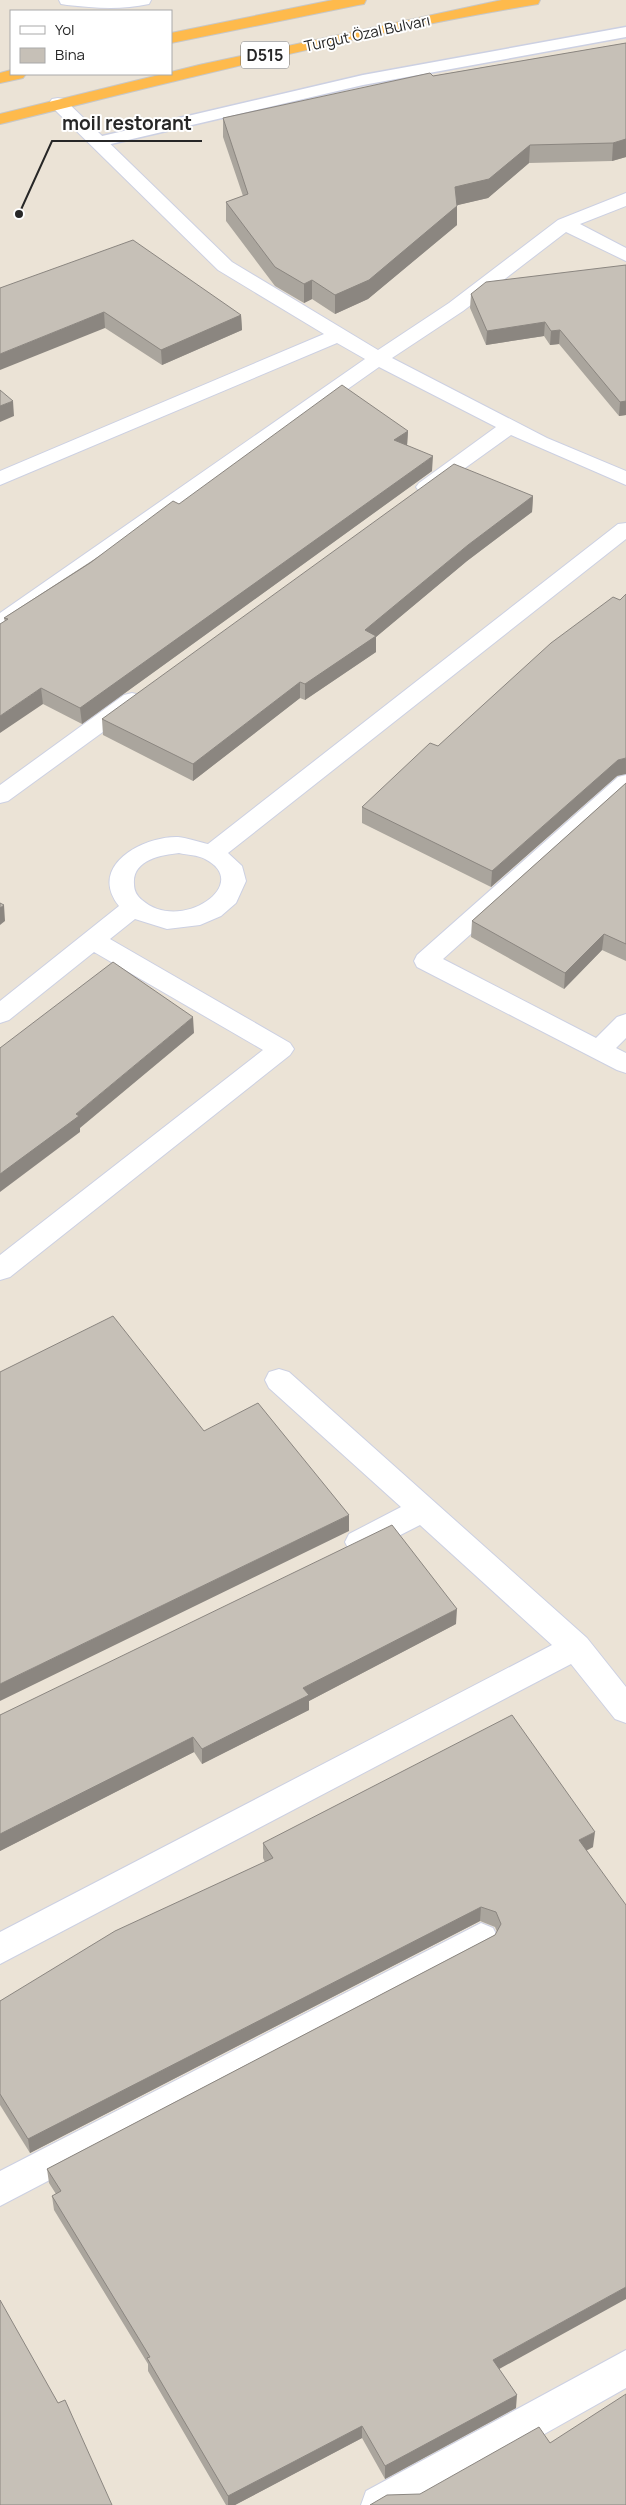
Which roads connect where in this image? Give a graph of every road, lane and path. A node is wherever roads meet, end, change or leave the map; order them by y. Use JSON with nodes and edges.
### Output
{"nodes":[{"id":1,"x":67,"y":0,"type":"edge"},
{"id":2,"x":143,"y":0,"type":"edge"},
{"id":3,"x":358,"y":0,"type":"edge"},
{"id":4,"x":532,"y":0,"type":"edge"},
{"id":5,"x":626,"y":32,"type":"edge"},
{"id":6,"x":172,"y":38,"type":"edge"},
{"id":7,"x":13,"y":75,"type":"edge"},
{"id":8,"x":0,"y":78,"type":"edge"},
{"id":9,"x":58,"y":103,"type":"junction"},
{"id":10,"x":0,"y":119,"type":"edge"},
{"id":11,"x":98,"y":142,"type":"junction"},
{"id":12,"x":626,"y":198,"type":"edge"},
{"id":13,"x":565,"y":224,"type":"junction"},
{"id":14,"x":626,"y":255,"type":"edge"},
{"id":15,"x":339,"y":335,"type":"junction"},
{"id":16,"x":378,"y":358,"type":"junction"},
{"id":17,"x":510,"y":427,"type":"junction"},
{"id":18,"x":0,"y":479,"type":"edge"},
{"id":19,"x":626,"y":479,"type":"edge"},
{"id":20,"x":413,"y":497,"type":"edge"},
{"id":21,"x":626,"y":529,"type":"edge"},
{"id":22,"x":0,"y":623,"type":"edge"},
{"id":23,"x":146,"y":691,"type":"edge"},
{"id":24,"x":626,"y":782,"type":"edge"},
{"id":25,"x":0,"y":796,"type":"edge"},
{"id":26,"x":214,"y":852,"type":"junction"},
{"id":27,"x":134,"y":907,"type":"junction"},
{"id":28,"x":92,"y":940,"type":"junction"},
{"id":29,"x":0,"y":1014,"type":"edge"},
{"id":30,"x":626,"y":1023,"type":"edge"},
{"id":31,"x":599,"y":1050,"type":"junction"},
{"id":32,"x":626,"y":1064,"type":"edge"},
{"id":33,"x":0,"y":1270,"type":"edge"},
{"id":34,"x":279,"y":1380,"type":"dead end"},
{"id":35,"x":423,"y":1510,"type":"junction"},
{"id":36,"x":335,"y":1554,"type":"edge"},
{"id":37,"x":576,"y":1647,"type":"junction"},
{"id":38,"x":626,"y":1710,"type":"edge"},
{"id":39,"x":481,"y":1938,"type":"dead end"},
{"id":40,"x":0,"y":1949,"type":"edge"},
{"id":41,"x":0,"y":2189,"type":"edge"},
{"id":42,"x":626,"y":2368,"type":"edge"},
{"id":43,"x":380,"y":2505,"type":"edge"}],
"edges":[{"from":1,"to":2,"type":"street"},
{"from":3,"to":6,"type":"highway","name":"Turgut Özal Bulvarı","number":"D515"},
{"from":4,"to":9,"type":"highway","name":"Turgut Özal Bulvarı","number":"D515"},
{"from":5,"to":11,"type":"lane"},
{"from":7,"to":8,"type":"highway"},
{"from":9,"to":10,"type":"highway","name":"Turgut Özal Bulvarı","number":"D515"},
{"from":9,"to":11,"type":"street"},
{"from":11,"to":15,"type":"street"},
{"from":12,"to":13,"type":"street"},
{"from":13,"to":14,"type":"street"},
{"from":13,"to":16,"type":"street"},
{"from":15,"to":16,"type":"street"},
{"from":15,"to":18,"type":"street"},
{"from":16,"to":17,"type":"street"},
{"from":16,"to":22,"type":"street"},
{"from":17,"to":19,"type":"street"},
{"from":17,"to":20,"type":"street"},
{"from":21,"to":26,"type":"street"},
{"from":23,"to":25,"type":"street"},
{"from":24,"to":31,"type":"street"},
{"from":26,"to":27,"type":"street"},
{"from":26,"to":27,"type":"street"},
{"from":27,"to":28,"type":"street"},
{"from":28,"to":29,"type":"street"},
{"from":28,"to":33,"type":"street"},
{"from":30,"to":31,"type":"street"},
{"from":31,"to":32,"type":"street"},
{"from":34,"to":35,"type":"street"},
{"from":35,"to":36,"type":"street"},
{"from":35,"to":37,"type":"street"},
{"from":37,"to":38,"type":"street"},
{"from":37,"to":40,"type":"street"},
{"from":39,"to":41,"type":"street"},
{"from":42,"to":43,"type":"street"}]}
